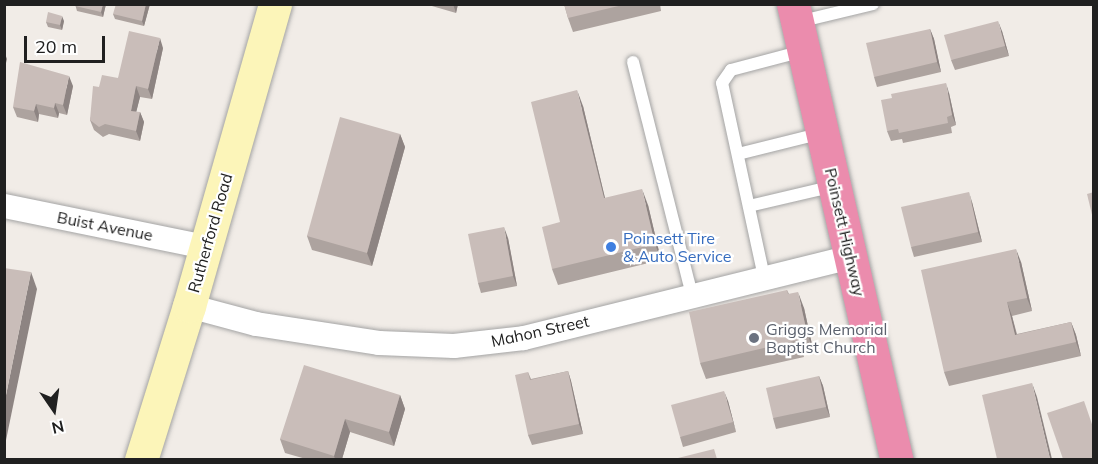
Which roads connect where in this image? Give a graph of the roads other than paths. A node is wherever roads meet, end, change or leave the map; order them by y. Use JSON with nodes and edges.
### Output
{"nodes":[{"id":1,"x":275,"y":4,"type":"edge"},
{"id":2,"x":873,"y":4,"type":"edge"},
{"id":3,"x":798,"y":26,"type":"edge"},
{"id":4,"x":633,"y":62,"type":"dead end"},
{"id":5,"x":823,"y":133,"type":"junction"},
{"id":6,"x":738,"y":154,"type":"junction"},
{"id":7,"x":835,"y":186,"type":"junction"},
{"id":8,"x":4,"y":206,"type":"edge"},
{"id":9,"x":749,"y":206,"type":"junction"},
{"id":10,"x":206,"y":247,"type":"junction"},
{"id":11,"x":851,"y":257,"type":"junction"},
{"id":12,"x":764,"y":277,"type":"junction"},
{"id":13,"x":692,"y":294,"type":"junction"},
{"id":14,"x":189,"y":306,"type":"junction"},
{"id":15,"x":141,"y":459,"type":"edge"},
{"id":16,"x":897,"y":459,"type":"edge"}],
"edges":[{"from":1,"to":10,"type":"street","name":"Rutherford Road"},
{"from":2,"to":3,"type":"lane"},
{"from":3,"to":5,"type":"highway","name":"Poinsett Highway"},
{"from":3,"to":6,"type":"lane"},
{"from":4,"to":13,"type":"lane"},
{"from":5,"to":6,"type":"lane"},
{"from":5,"to":7,"type":"highway","name":"Poinsett Highway"},
{"from":6,"to":9,"type":"lane"},
{"from":7,"to":9,"type":"lane"},
{"from":7,"to":11,"type":"highway","name":"Poinsett Highway"},
{"from":8,"to":10,"type":"street","name":"Buist Avenue"},
{"from":9,"to":12,"type":"lane"},
{"from":10,"to":14,"type":"street","name":"Rutherford Road"},
{"from":11,"to":12,"type":"street","name":"Mahon Street"},
{"from":11,"to":16,"type":"highway","name":"Poinsett Highway"},
{"from":12,"to":13,"type":"street","name":"Mahon Street"},
{"from":13,"to":14,"type":"street","name":"Mahon Street"},
{"from":14,"to":15,"type":"street","name":"Rutherford Road"}]}
